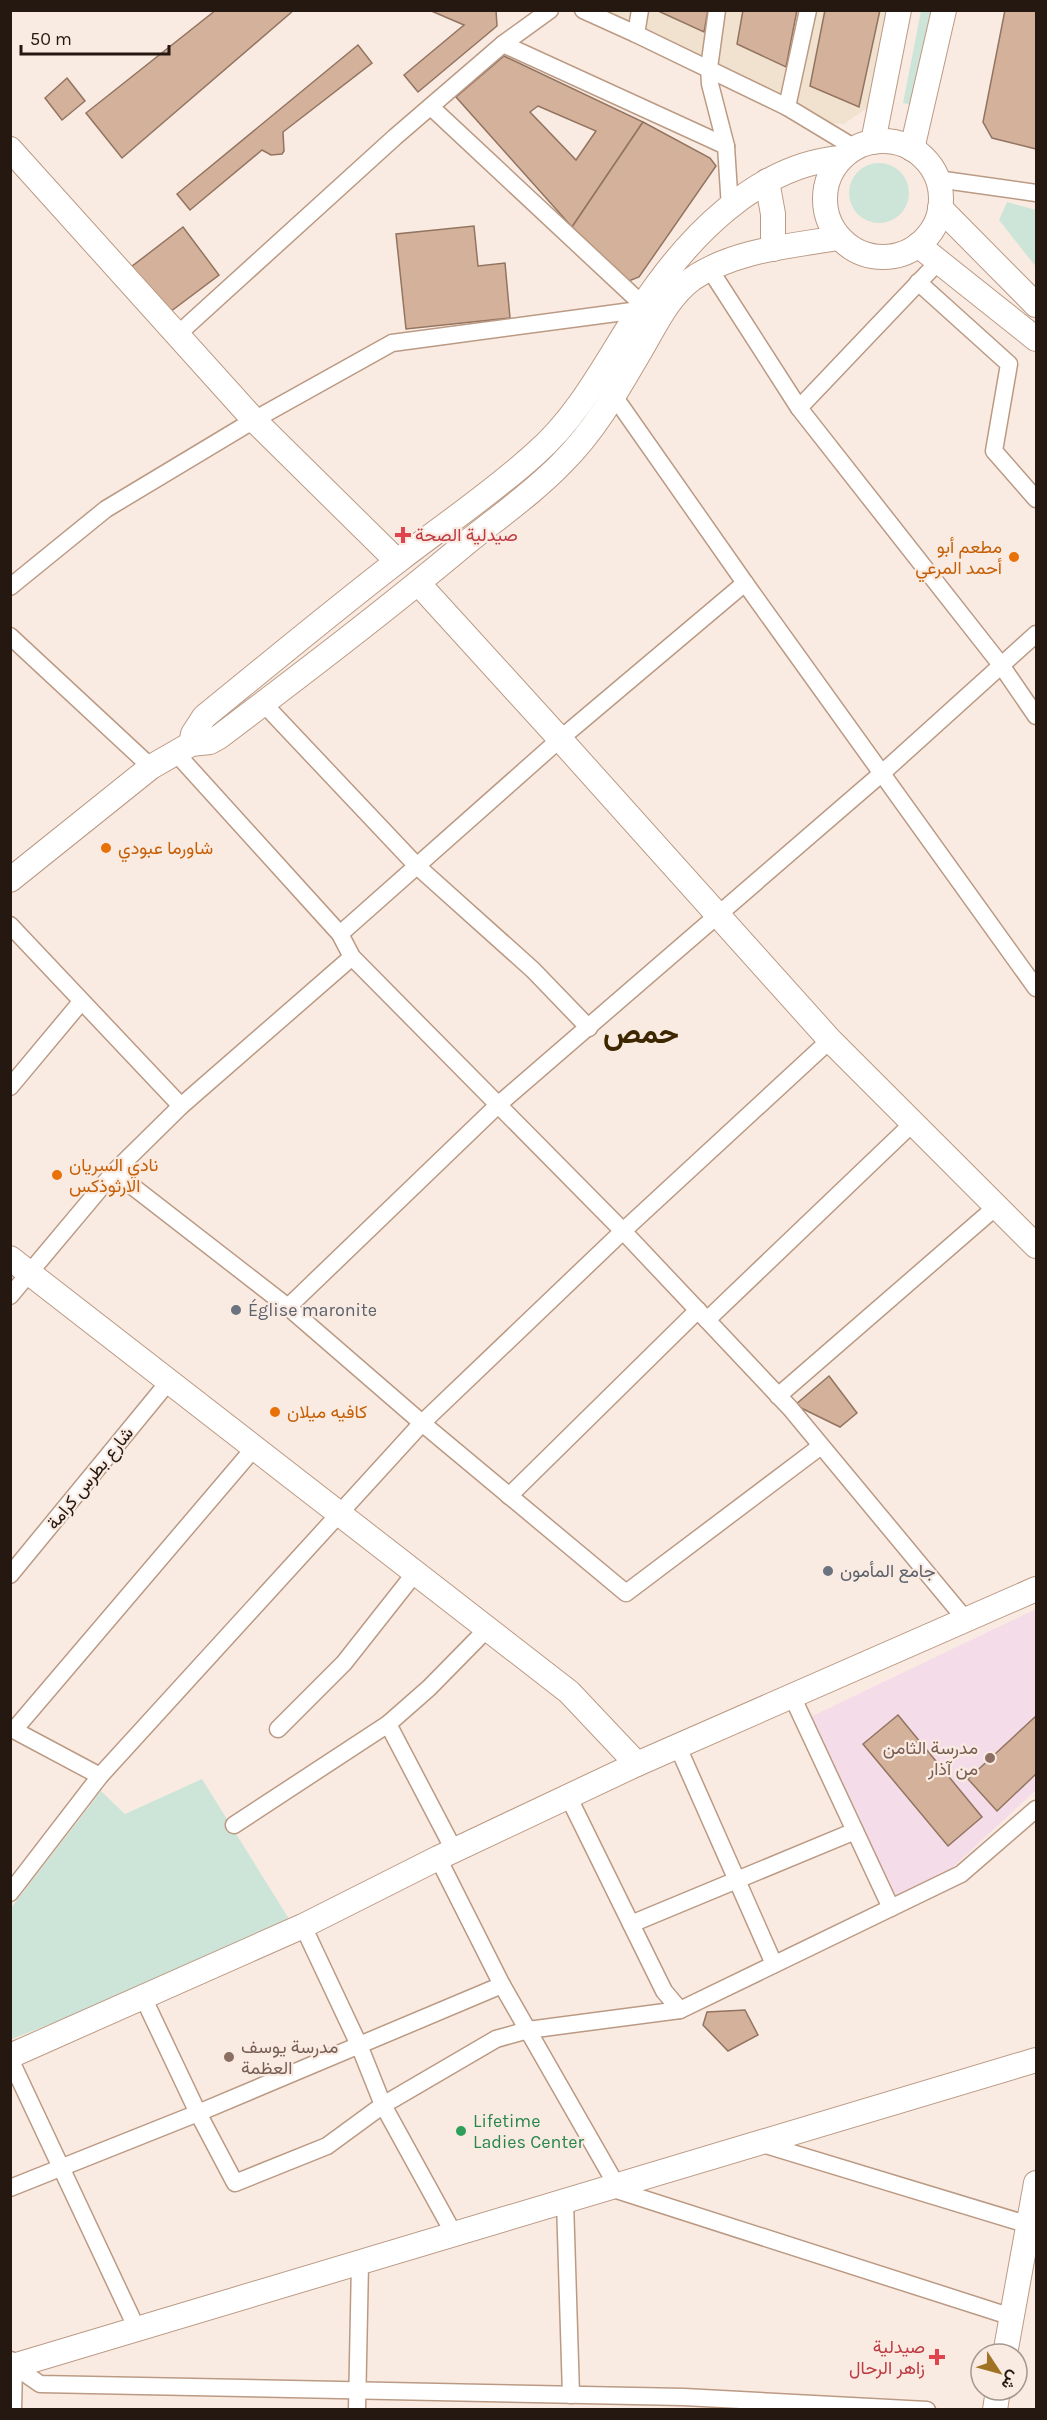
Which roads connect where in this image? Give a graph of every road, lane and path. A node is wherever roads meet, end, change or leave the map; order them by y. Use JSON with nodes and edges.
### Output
{"nodes":[{"id":1,"x":550,"y":10,"type":"edge"},
{"id":2,"x":583,"y":10,"type":"edge"},
{"id":3,"x":640,"y":10,"type":"edge"},
{"id":4,"x":717,"y":10,"type":"edge"},
{"id":5,"x":808,"y":10,"type":"edge"},
{"id":6,"x":899,"y":10,"type":"edge"},
{"id":7,"x":944,"y":10,"type":"edge"},
{"id":8,"x":636,"y":34,"type":"junction"},
{"id":9,"x":503,"y":44,"type":"junction"},
{"id":10,"x":709,"y":68,"type":"junction"},
{"id":11,"x":431,"y":106,"type":"junction"},
{"id":12,"x":787,"y":107,"type":"junction"},
{"id":13,"x":726,"y":146,"type":"junction"},
{"id":14,"x":10,"y":149,"type":"edge"},
{"id":15,"x":857,"y":149,"type":"junction"},
{"id":16,"x":912,"y":149,"type":"junction"},
{"id":17,"x":937,"y":179,"type":"junction"},
{"id":18,"x":767,"y":182,"type":"junction"},
{"id":19,"x":1036,"y":193,"type":"edge"},
{"id":20,"x":730,"y":208,"type":"junction"},
{"id":21,"x":940,"y":208,"type":"junction"},
{"id":22,"x":839,"y":238,"type":"junction"},
{"id":23,"x":918,"y":245,"type":"junction"},
{"id":24,"x":773,"y":249,"type":"junction"},
{"id":25,"x":938,"y":262,"type":"junction"},
{"id":26,"x":709,"y":268,"type":"junction"},
{"id":27,"x":918,"y":282,"type":"junction"},
{"id":28,"x":1036,"y":305,"type":"edge"},
{"id":29,"x":641,"y":308,"type":"junction"},
{"id":30,"x":177,"y":335,"type":"junction"},
{"id":31,"x":1036,"y":339,"type":"edge"},
{"id":32,"x":614,"y":396,"type":"junction"},
{"id":33,"x":799,"y":408,"type":"junction"},
{"id":34,"x":254,"y":420,"type":"junction"},
{"id":35,"x":1036,"y":499,"type":"edge"},
{"id":36,"x":397,"y":561,"type":"junction"},
{"id":37,"x":745,"y":583,"type":"junction"},
{"id":38,"x":418,"y":584,"type":"junction"},
{"id":39,"x":10,"y":586,"type":"edge"},
{"id":40,"x":1036,"y":634,"type":"edge"},
{"id":41,"x":12,"y":641,"type":"edge"},
{"id":42,"x":1001,"y":665,"type":"junction"},
{"id":43,"x":263,"y":703,"type":"junction"},
{"id":44,"x":1036,"y":716,"type":"edge"},
{"id":45,"x":560,"y":739,"type":"junction"},
{"id":46,"x":183,"y":748,"type":"junction"},
{"id":47,"x":151,"y":767,"type":"junction"},
{"id":48,"x":881,"y":774,"type":"junction"},
{"id":49,"x":417,"y":866,"type":"junction"},
{"id":50,"x":10,"y":880,"type":"edge"},
{"id":51,"x":719,"y":915,"type":"junction"},
{"id":52,"x":10,"y":925,"type":"edge"},
{"id":53,"x":340,"y":934,"type":"junction"},
{"id":54,"x":352,"y":957,"type":"junction"},
{"id":55,"x":1036,"y":988,"type":"edge"},
{"id":56,"x":81,"y":1002,"type":"junction"},
{"id":57,"x":589,"y":1028,"type":"junction"},
{"id":58,"x":830,"y":1040,"type":"junction"},
{"id":59,"x":10,"y":1086,"type":"edge"},
{"id":60,"x":499,"y":1104,"type":"junction"},
{"id":61,"x":181,"y":1106,"type":"junction"},
{"id":62,"x":913,"y":1123,"type":"junction"},
{"id":63,"x":114,"y":1172,"type":"junction"},
{"id":64,"x":997,"y":1206,"type":"junction"},
{"id":65,"x":623,"y":1231,"type":"junction"},
{"id":66,"x":1036,"y":1246,"type":"edge"},
{"id":67,"x":10,"y":1258,"type":"edge"},
{"id":68,"x":30,"y":1273,"type":"junction"},
{"id":69,"x":10,"y":1296,"type":"edge"},
{"id":70,"x":288,"y":1307,"type":"junction"},
{"id":71,"x":702,"y":1316,"type":"junction"},
{"id":72,"x":170,"y":1380,"type":"junction"},
{"id":73,"x":778,"y":1396,"type":"junction"},
{"id":74,"x":422,"y":1423,"type":"junction"},
{"id":75,"x":821,"y":1446,"type":"junction"},
{"id":76,"x":255,"y":1447,"type":"junction"},
{"id":77,"x":509,"y":1496,"type":"junction"},
{"id":78,"x":341,"y":1514,"type":"junction"},
{"id":79,"x":415,"y":1573,"type":"junction"},
{"id":80,"x":11,"y":1574,"type":"edge"},
{"id":81,"x":1036,"y":1589,"type":"edge"},
{"id":82,"x":966,"y":1620,"type":"junction"},
{"id":83,"x":487,"y":1629,"type":"junction"},
{"id":84,"x":792,"y":1696,"type":"junction"},
{"id":85,"x":388,"y":1724,"type":"junction"},
{"id":86,"x":12,"y":1729,"type":"edge"},
{"id":87,"x":278,"y":1729,"type":"dead end"},
{"id":88,"x":678,"y":1747,"type":"junction"},
{"id":89,"x":637,"y":1764,"type":"junction"},
{"id":90,"x":100,"y":1776,"type":"junction"},
{"id":91,"x":568,"y":1796,"type":"junction"},
{"id":92,"x":1036,"y":1809,"type":"edge"},
{"id":93,"x":234,"y":1826,"type":"dead end"},
{"id":94,"x":855,"y":1831,"type":"junction"},
{"id":95,"x":446,"y":1854,"type":"junction"},
{"id":96,"x":736,"y":1880,"type":"junction"},
{"id":97,"x":10,"y":1893,"type":"edge"},
{"id":98,"x":891,"y":1908,"type":"junction"},
{"id":99,"x":631,"y":1924,"type":"junction"},
{"id":100,"x":303,"y":1926,"type":"junction"},
{"id":101,"x":774,"y":1964,"type":"junction"},
{"id":102,"x":502,"y":1985,"type":"junction"},
{"id":103,"x":143,"y":1997,"type":"junction"},
{"id":104,"x":680,"y":2010,"type":"junction"},
{"id":105,"x":528,"y":2030,"type":"junction"},
{"id":106,"x":359,"y":2045,"type":"junction"},
{"id":107,"x":10,"y":2058,"type":"edge"},
{"id":108,"x":1036,"y":2060,"type":"edge"},
{"id":109,"x":383,"y":2105,"type":"junction"},
{"id":110,"x":198,"y":2113,"type":"junction"},
{"id":111,"x":759,"y":2143,"type":"junction"},
{"id":112,"x":61,"y":2168,"type":"junction"},
{"id":113,"x":1036,"y":2183,"type":"edge"},
{"id":114,"x":613,"y":2187,"type":"junction"},
{"id":115,"x":10,"y":2188,"type":"edge"},
{"id":116,"x":565,"y":2201,"type":"junction"},
{"id":117,"x":1033,"y":2226,"type":"edge"},
{"id":118,"x":454,"y":2235,"type":"junction"},
{"id":119,"x":360,"y":2263,"type":"junction"},
{"id":120,"x":1012,"y":2317,"type":"junction"},
{"id":121,"x":137,"y":2329,"type":"junction"},
{"id":122,"x":1007,"y":2342,"type":"edge"},
{"id":123,"x":12,"y":2364,"type":"edge"},
{"id":124,"x":358,"y":2390,"type":"junction"},
{"id":125,"x":571,"y":2395,"type":"junction"},
{"id":126,"x":691,"y":2404,"type":"edge"},
{"id":127,"x":13,"y":2409,"type":"edge"},
{"id":128,"x":357,"y":2409,"type":"edge"},
{"id":129,"x":927,"y":2409,"type":"edge"}],
"edges":[{"from":1,"to":9,"type":"street"},
{"from":2,"to":8,"type":"street"},
{"from":3,"to":8,"type":"street"},
{"from":4,"to":10,"type":"street"},
{"from":5,"to":12,"type":"street"},
{"from":6,"to":15,"type":"main road"},
{"from":7,"to":16,"type":"main road"},
{"from":8,"to":10,"type":"street"},
{"from":9,"to":11,"type":"street"},
{"from":9,"to":13,"type":"street"},
{"from":10,"to":12,"type":"street"},
{"from":10,"to":13,"type":"street"},
{"from":11,"to":29,"type":"street"},
{"from":11,"to":30,"type":"street"},
{"from":12,"to":15,"type":"street"},
{"from":13,"to":20,"type":"street"},
{"from":14,"to":30,"type":"main road"},
{"from":15,"to":16,"type":"main road"},
{"from":15,"to":18,"type":"main road"},
{"from":15,"to":22,"type":"main road"},
{"from":16,"to":17,"type":"main road"},
{"from":17,"to":19,"type":"street"},
{"from":17,"to":21,"type":"main road"},
{"from":18,"to":20,"type":"main road"},
{"from":18,"to":24,"type":"main road"},
{"from":20,"to":29,"type":"main road"},
{"from":21,"to":23,"type":"main road"},
{"from":21,"to":28,"type":"main road"},
{"from":22,"to":23,"type":"main road"},
{"from":22,"to":24,"type":"main road"},
{"from":23,"to":25,"type":"main road"},
{"from":24,"to":26,"type":"main road"},
{"from":25,"to":27,"type":"street"},
{"from":25,"to":31,"type":"main road"},
{"from":26,"to":32,"type":"main road"},
{"from":26,"to":33,"type":"street"},
{"from":27,"to":33,"type":"street"},
{"from":27,"to":35,"type":"street"},
{"from":29,"to":34,"type":"street"},
{"from":29,"to":36,"type":"main road"},
{"from":30,"to":34,"type":"main road"},
{"from":32,"to":37,"type":"street"},
{"from":32,"to":38,"type":"main road"},
{"from":33,"to":42,"type":"street"},
{"from":34,"to":36,"type":"main road"},
{"from":34,"to":39,"type":"street"},
{"from":36,"to":46,"type":"main road"},
{"from":37,"to":45,"type":"street"},
{"from":37,"to":48,"type":"street"},
{"from":38,"to":43,"type":"main road"},
{"from":38,"to":45,"type":"main road"},
{"from":40,"to":42,"type":"street"},
{"from":41,"to":47,"type":"street"},
{"from":42,"to":44,"type":"street"},
{"from":42,"to":48,"type":"street"},
{"from":43,"to":46,"type":"main road"},
{"from":43,"to":49,"type":"street"},
{"from":45,"to":49,"type":"street"},
{"from":45,"to":51,"type":"main road"},
{"from":46,"to":47,"type":"main road"},
{"from":46,"to":53,"type":"street"},
{"from":47,"to":50,"type":"main road"},
{"from":48,"to":51,"type":"street"},
{"from":48,"to":55,"type":"street"},
{"from":49,"to":53,"type":"street"},
{"from":49,"to":57,"type":"street"},
{"from":51,"to":57,"type":"street"},
{"from":51,"to":58,"type":"main road"},
{"from":52,"to":56,"type":"street"},
{"from":53,"to":54,"type":"street"},
{"from":54,"to":60,"type":"street"},
{"from":54,"to":61,"type":"street"},
{"from":56,"to":59,"type":"street"},
{"from":56,"to":61,"type":"street"},
{"from":57,"to":60,"type":"street"},
{"from":58,"to":62,"type":"main road"},
{"from":58,"to":65,"type":"street"},
{"from":60,"to":65,"type":"street"},
{"from":60,"to":70,"type":"street"},
{"from":61,"to":63,"type":"street"},
{"from":62,"to":64,"type":"main road"},
{"from":62,"to":71,"type":"street"},
{"from":63,"to":68,"type":"street"},
{"from":63,"to":70,"type":"street"},
{"from":64,"to":66,"type":"main road"},
{"from":64,"to":73,"type":"street"},
{"from":65,"to":71,"type":"street"},
{"from":65,"to":74,"type":"street"},
{"from":67,"to":68,"type":"main road"},
{"from":68,"to":69,"type":"street"},
{"from":68,"to":72,"type":"main road"},
{"from":70,"to":74,"type":"street"},
{"from":71,"to":73,"type":"street"},
{"from":71,"to":77,"type":"street"},
{"from":72,"to":76,"type":"main road"},
{"from":72,"to":80,"type":"street","name":"شارع بطرس كرامة"},
{"from":73,"to":75,"type":"street"},
{"from":74,"to":77,"type":"street"},
{"from":74,"to":78,"type":"street"},
{"from":75,"to":77,"type":"street"},
{"from":75,"to":82,"type":"street"},
{"from":76,"to":78,"type":"main road"},
{"from":76,"to":86,"type":"street"},
{"from":78,"to":79,"type":"main road"},
{"from":78,"to":90,"type":"street"},
{"from":79,"to":83,"type":"main road"},
{"from":79,"to":87,"type":"street"},
{"from":81,"to":82,"type":"main road"},
{"from":82,"to":84,"type":"main road"},
{"from":83,"to":85,"type":"street"},
{"from":83,"to":89,"type":"main road"},
{"from":84,"to":88,"type":"main road"},
{"from":84,"to":94,"type":"street"},
{"from":85,"to":93,"type":"street"},
{"from":85,"to":95,"type":"street"},
{"from":86,"to":90,"type":"street"},
{"from":88,"to":89,"type":"main road"},
{"from":88,"to":96,"type":"street"},
{"from":89,"to":91,"type":"main road"},
{"from":90,"to":97,"type":"street"},
{"from":91,"to":95,"type":"main road"},
{"from":91,"to":99,"type":"street"},
{"from":92,"to":98,"type":"street"},
{"from":94,"to":96,"type":"street"},
{"from":94,"to":98,"type":"street"},
{"from":95,"to":100,"type":"main road"},
{"from":95,"to":102,"type":"street"},
{"from":96,"to":99,"type":"street"},
{"from":96,"to":101,"type":"street"},
{"from":98,"to":101,"type":"street"},
{"from":99,"to":104,"type":"street"},
{"from":100,"to":103,"type":"main road"},
{"from":100,"to":106,"type":"street"},
{"from":101,"to":104,"type":"street"},
{"from":102,"to":105,"type":"street"},
{"from":102,"to":106,"type":"street"},
{"from":103,"to":107,"type":"main road"},
{"from":103,"to":110,"type":"street"},
{"from":104,"to":105,"type":"street"},
{"from":105,"to":109,"type":"street"},
{"from":105,"to":114,"type":"street"},
{"from":106,"to":109,"type":"street"},
{"from":106,"to":110,"type":"street"},
{"from":107,"to":112,"type":"street"},
{"from":108,"to":111,"type":"main road"},
{"from":109,"to":110,"type":"street"},
{"from":109,"to":118,"type":"street"},
{"from":110,"to":112,"type":"street"},
{"from":111,"to":114,"type":"main road"},
{"from":111,"to":117,"type":"street"},
{"from":112,"to":115,"type":"street"},
{"from":112,"to":121,"type":"street"},
{"from":113,"to":117,"type":"main road"},
{"from":114,"to":116,"type":"main road"},
{"from":114,"to":120,"type":"street"},
{"from":116,"to":118,"type":"main road"},
{"from":116,"to":125,"type":"street"},
{"from":117,"to":120,"type":"main road"},
{"from":118,"to":119,"type":"main road"},
{"from":119,"to":121,"type":"main road"},
{"from":119,"to":124,"type":"street"},
{"from":120,"to":122,"type":"main road"},
{"from":121,"to":123,"type":"main road"},
{"from":123,"to":124,"type":"street"},
{"from":123,"to":127,"type":"street"},
{"from":124,"to":125,"type":"street"},
{"from":124,"to":128,"type":"street"},
{"from":125,"to":126,"type":"street"},
{"from":126,"to":129,"type":"street"}]}
